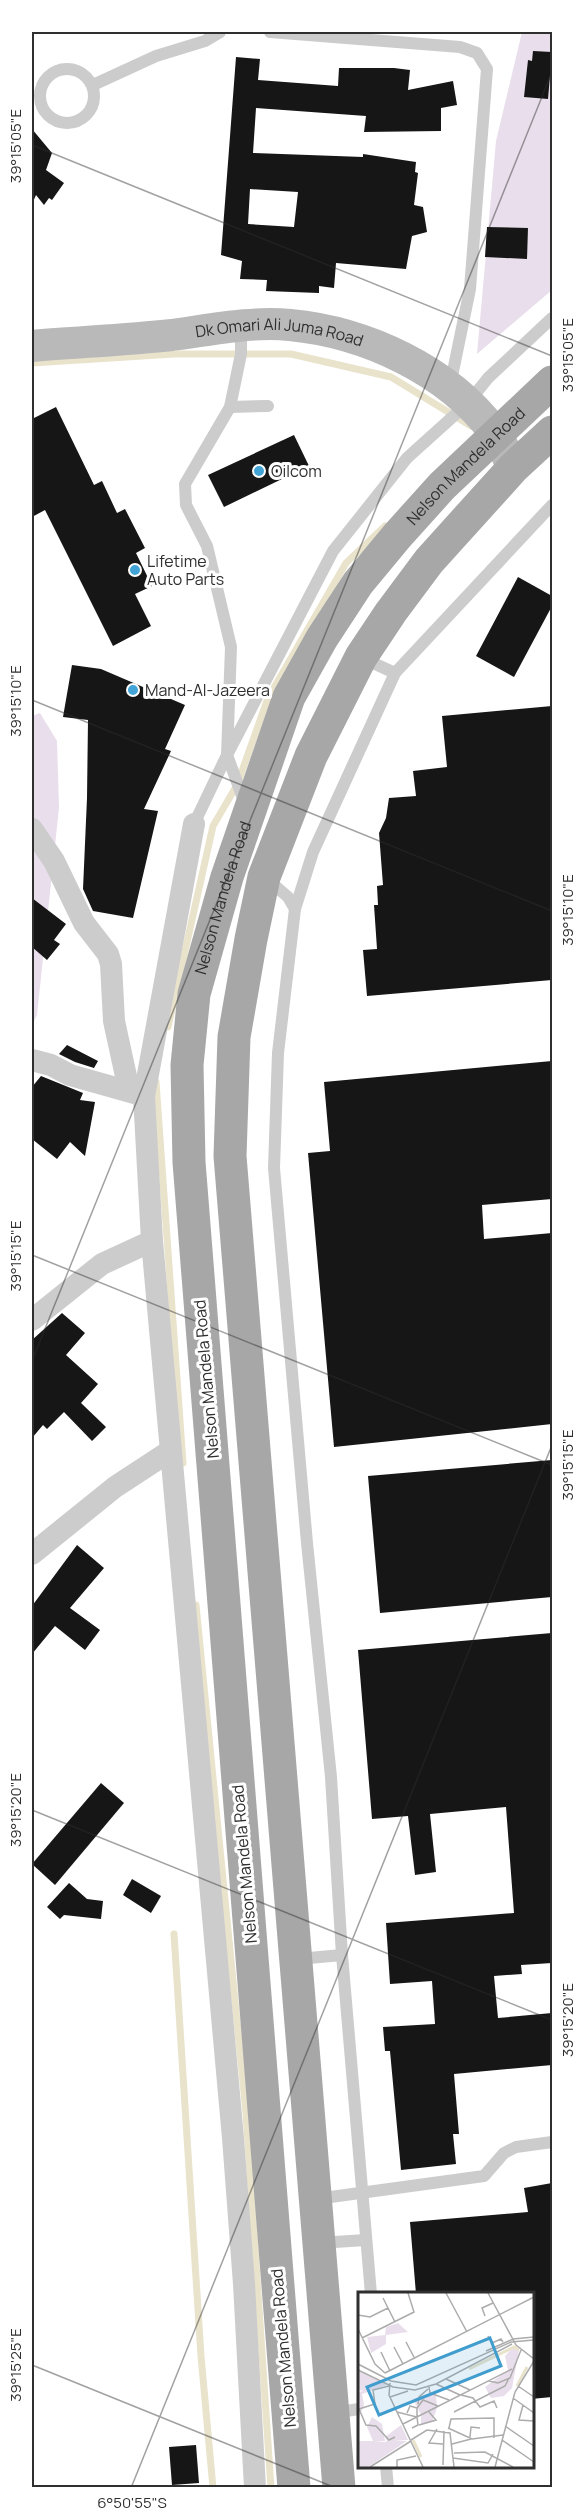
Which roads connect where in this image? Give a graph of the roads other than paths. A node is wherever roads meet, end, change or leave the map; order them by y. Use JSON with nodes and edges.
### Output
{"nodes":[{"id":1,"x":220,"y":32,"type":"edge"},
{"id":2,"x":270,"y":32,"type":"edge"},
{"id":3,"x":93,"y":85,"type":"junction"},
{"id":4,"x":552,"y":318,"type":"edge"},
{"id":5,"x":241,"y":327,"type":"junction"},
{"id":6,"x":32,"y":346,"type":"edge"},
{"id":7,"x":552,"y":382,"type":"edge"},
{"id":8,"x":459,"y":395,"type":"junction"},
{"id":9,"x":268,"y":406,"type":"dead end"},
{"id":10,"x":230,"y":407,"type":"junction"},
{"id":11,"x":552,"y":432,"type":"edge"},
{"id":12,"x":495,"y":433,"type":"junction"},
{"id":13,"x":513,"y":468,"type":"junction"},
{"id":14,"x":552,"y":505,"type":"edge"},
{"id":15,"x":361,"y":657,"type":"junction"},
{"id":16,"x":395,"y":673,"type":"junction"},
{"id":17,"x":227,"y":755,"type":"junction"},
{"id":18,"x":249,"y":813,"type":"junction"},
{"id":19,"x":194,"y":824,"type":"joint"},
{"id":20,"x":32,"y":829,"type":"edge"},
{"id":21,"x":264,"y":877,"type":"junction"},
{"id":22,"x":295,"y":909,"type":"junction"},
{"id":23,"x":32,"y":1060,"type":"edge"},
{"id":24,"x":136,"y":1093,"type":"junction"},
{"id":25,"x":152,"y":1241,"type":"junction"},
{"id":26,"x":32,"y":1320,"type":"edge"},
{"id":27,"x":170,"y":1451,"type":"junction"},
{"id":28,"x":32,"y":1554,"type":"edge"},
{"id":29,"x":342,"y":1955,"type":"junction"},
{"id":30,"x":296,"y":1959,"type":"junction"},
{"id":31,"x":552,"y":2142,"type":"edge"},
{"id":32,"x":362,"y":2193,"type":"junction"},
{"id":33,"x":315,"y":2199,"type":"junction"},
{"id":34,"x":366,"y":2240,"type":"junction"},
{"id":35,"x":319,"y":2243,"type":"junction"},
{"id":36,"x":371,"y":2292,"type":"edge"},
{"id":37,"x":346,"y":2411,"type":"edge"},
{"id":38,"x":386,"y":2468,"type":"edge"},
{"id":39,"x":255,"y":2487,"type":"edge"},
{"id":40,"x":294,"y":2487,"type":"edge"},
{"id":41,"x":339,"y":2487,"type":"edge"},
{"id":42,"x":388,"y":2487,"type":"edge"}],
"edges":[{"from":1,"to":3,"type":"lane"},
{"from":2,"to":8,"type":"lane"},
{"from":3,"to":3,"type":"lane"},
{"from":4,"to":8,"type":"lane"},
{"from":5,"to":6,"type":"street","name":"Dk Omari Ali Juma Road"},
{"from":5,"to":8,"type":"street","name":"Dk Omari Ali Juma Road"},
{"from":5,"to":10,"type":"lane"},
{"from":7,"to":12,"type":"main road","name":"Nelson Mandela Road"},
{"from":8,"to":12,"type":"street","name":"Dk Omari Ali Juma Road"},
{"from":8,"to":17,"type":"lane"},
{"from":9,"to":10,"type":"lane"},
{"from":10,"to":17,"type":"lane"},
{"from":11,"to":13,"type":"main road","name":"Nelson Mandela Road"},
{"from":12,"to":13,"type":"street","name":"Dk Omari Ali Juma Road"},
{"from":12,"to":18,"type":"main road","name":"Nelson Mandela Road"},
{"from":13,"to":15,"type":"main road","name":"Nelson Mandela Road"},
{"from":14,"to":16,"type":"lane"},
{"from":15,"to":16,"type":"lane"},
{"from":15,"to":21,"type":"main road","name":"Nelson Mandela Road"},
{"from":16,"to":22,"type":"lane"},
{"from":17,"to":18,"type":"lane"},
{"from":17,"to":19,"type":"lane"},
{"from":18,"to":40,"type":"main road","name":"Nelson Mandela Road"},
{"from":19,"to":24,"type":"street"},
{"from":20,"to":24,"type":"street"},
{"from":21,"to":22,"type":"lane"},
{"from":21,"to":30,"type":"main road","name":"Nelson Mandela Road"},
{"from":22,"to":29,"type":"lane"},
{"from":23,"to":24,"type":"street"},
{"from":24,"to":25,"type":"street"},
{"from":25,"to":26,"type":"street"},
{"from":25,"to":27,"type":"street"},
{"from":27,"to":28,"type":"street"},
{"from":27,"to":39,"type":"street"},
{"from":29,"to":30,"type":"lane"},
{"from":29,"to":32,"type":"lane"},
{"from":30,"to":33,"type":"main road","name":"Nelson Mandela Road"},
{"from":31,"to":32,"type":"lane"},
{"from":32,"to":33,"type":"lane"},
{"from":32,"to":34,"type":"lane"},
{"from":33,"to":35,"type":"main road","name":"Nelson Mandela Road"},
{"from":34,"to":35,"type":"lane"},
{"from":34,"to":36,"type":"lane"},
{"from":35,"to":37,"type":"main road","name":"Nelson Mandela Road"},
{"from":37,"to":41,"type":"main road","name":"Nelson Mandela Road"},
{"from":38,"to":42,"type":"lane"}]}
